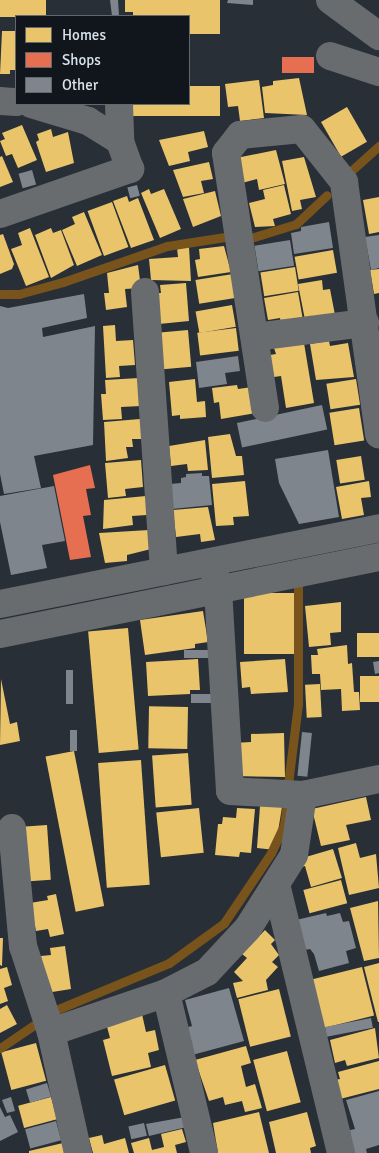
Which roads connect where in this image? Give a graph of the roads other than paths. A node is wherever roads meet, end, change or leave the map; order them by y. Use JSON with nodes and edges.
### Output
{"nodes":[{"id":1,"x":330,"y":0,"type":"edge"},
{"id":2,"x":379,"y":36,"type":"edge"},
{"id":3,"x":330,"y":56,"type":"dead end"},
{"id":4,"x":379,"y":72,"type":"edge"},
{"id":5,"x":0,"y":101,"type":"edge"},
{"id":6,"x":15,"y":102,"type":"edge"},
{"id":7,"x":35,"y":105,"type":"edge"},
{"id":8,"x":120,"y":105,"type":"edge"},
{"id":9,"x":120,"y":141,"type":"junction"},
{"id":10,"x":0,"y":214,"type":"edge"},
{"id":11,"x":146,"y":292,"type":"dead end"},
{"id":12,"x":365,"y":323,"type":"junction"},
{"id":13,"x":254,"y":337,"type":"junction"},
{"id":14,"x":265,"y":408,"type":"dead end"},
{"id":15,"x":379,"y":435,"type":"edge"},
{"id":16,"x":379,"y":528,"type":"edge"},
{"id":17,"x":379,"y":558,"type":"edge"},
{"id":18,"x":212,"y":561,"type":"junction"},
{"id":19,"x":164,"y":571,"type":"junction"},
{"id":20,"x":218,"y":589,"type":"junction"},
{"id":21,"x":0,"y":604,"type":"edge"},
{"id":22,"x":0,"y":634,"type":"edge"},
{"id":23,"x":379,"y":779,"type":"edge"},
{"id":24,"x":303,"y":795,"type":"junction"},
{"id":25,"x":12,"y":828,"type":"dead end"},
{"id":26,"x":276,"y":884,"type":"junction"},
{"id":27,"x":166,"y":993,"type":"junction"},
{"id":28,"x":51,"y":1032,"type":"junction"},
{"id":29,"x":78,"y":1153,"type":"edge"},
{"id":30,"x":204,"y":1153,"type":"edge"},
{"id":31,"x":341,"y":1153,"type":"edge"}],
"edges":[{"from":1,"to":2,"type":"street"},
{"from":3,"to":4,"type":"street"},
{"from":5,"to":6,"type":"street"},
{"from":7,"to":9,"type":"street"},
{"from":8,"to":9,"type":"street"},
{"from":9,"to":10,"type":"street"},
{"from":11,"to":19,"type":"street"},
{"from":12,"to":13,"type":"street"},
{"from":12,"to":13,"type":"street"},
{"from":12,"to":15,"type":"street"},
{"from":13,"to":14,"type":"street"},
{"from":16,"to":18,"type":"street"},
{"from":17,"to":20,"type":"street"},
{"from":18,"to":19,"type":"street"},
{"from":18,"to":20,"type":"street"},
{"from":19,"to":21,"type":"street"},
{"from":20,"to":22,"type":"street"},
{"from":20,"to":24,"type":"street"},
{"from":23,"to":24,"type":"street"},
{"from":24,"to":26,"type":"street"},
{"from":25,"to":28,"type":"street"},
{"from":26,"to":27,"type":"street"},
{"from":26,"to":31,"type":"street"},
{"from":27,"to":28,"type":"street"},
{"from":27,"to":30,"type":"street"},
{"from":28,"to":29,"type":"street"}]}
